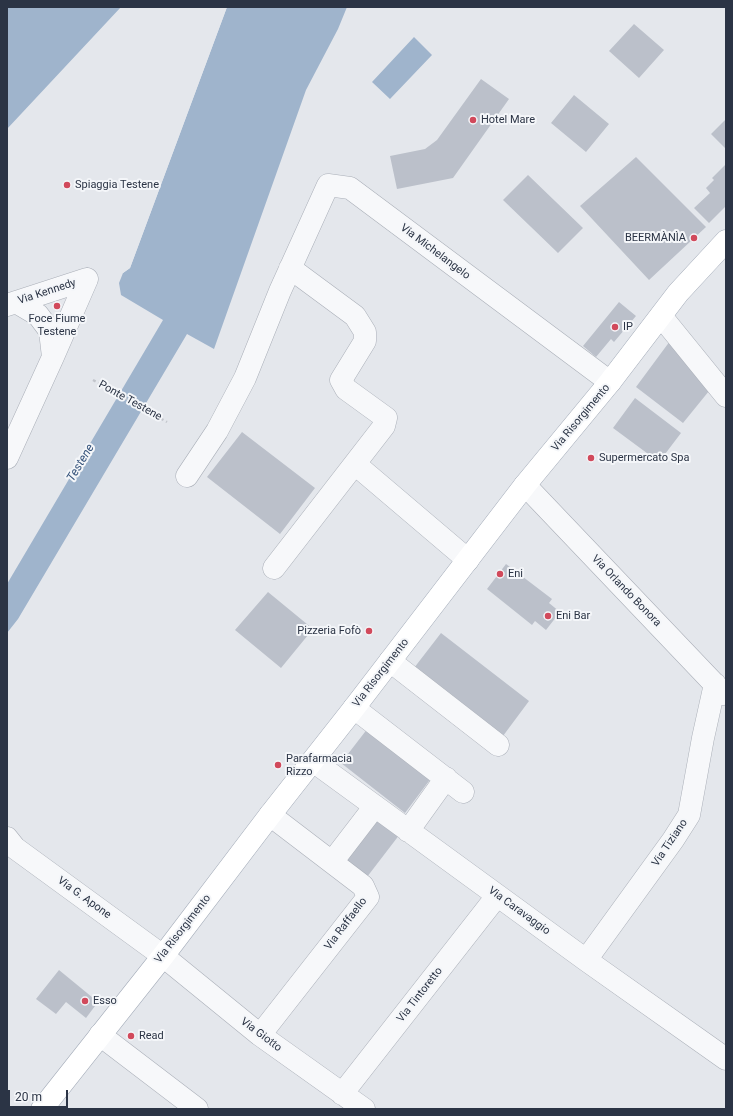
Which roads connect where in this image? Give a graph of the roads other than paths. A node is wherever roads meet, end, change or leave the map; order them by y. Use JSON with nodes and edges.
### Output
{"nodes":[{"id":1,"x":725,"y":244,"type":"edge"},
{"id":2,"x":290,"y":268,"type":"junction"},
{"id":3,"x":12,"y":303,"type":"edge"},
{"id":4,"x":661,"y":316,"type":"junction"},
{"id":5,"x":53,"y":357,"type":"junction"},
{"id":6,"x":610,"y":382,"type":"junction"},
{"id":7,"x":726,"y":396,"type":"edge"},
{"id":8,"x":7,"y":458,"type":"edge"},
{"id":9,"x":355,"y":464,"type":"junction"},
{"id":10,"x":187,"y":476,"type":"dead end"},
{"id":11,"x":525,"y":485,"type":"junction"},
{"id":12,"x":468,"y":560,"type":"junction"},
{"id":13,"x":274,"y":568,"type":"dead end"},
{"id":14,"x":390,"y":661,"type":"junction"},
{"id":15,"x":720,"y":690,"type":"edge"},
{"id":16,"x":354,"y":708,"type":"junction"},
{"id":17,"x":498,"y":745,"type":"dead end"},
{"id":18,"x":313,"y":760,"type":"junction"},
{"id":19,"x":446,"y":778,"type":"junction"},
{"id":20,"x":464,"y":792,"type":"dead end"},
{"id":21,"x":375,"y":806,"type":"junction"},
{"id":22,"x":270,"y":815,"type":"junction"},
{"id":23,"x":408,"y":830,"type":"junction"},
{"id":24,"x":7,"y":838,"type":"edge"},
{"id":25,"x":332,"y":862,"type":"junction"},
{"id":26,"x":497,"y":896,"type":"junction"},
{"id":27,"x":163,"y":956,"type":"junction"},
{"id":28,"x":586,"y":960,"type":"junction"},
{"id":29,"x":100,"y":1035,"type":"junction"},
{"id":30,"x":260,"y":1035,"type":"junction"},
{"id":31,"x":726,"y":1059,"type":"edge"},
{"id":32,"x":342,"y":1094,"type":"junction"},
{"id":33,"x":42,"y":1109,"type":"edge"},
{"id":34,"x":197,"y":1109,"type":"edge"},
{"id":35,"x":364,"y":1109,"type":"edge"}],
"edges":[{"from":1,"to":4,"type":"main road","name":"Via Risorgimento"},
{"from":2,"to":6,"type":"street","name":"Via Michelangelo"},
{"from":2,"to":9,"type":"street"},
{"from":2,"to":10,"type":"street","name":"Via Michelangelo"},
{"from":3,"to":5,"type":"street"},
{"from":3,"to":5,"type":"street","name":"Via Kennedy"},
{"from":4,"to":6,"type":"main road","name":"Via Risorgimento"},
{"from":4,"to":7,"type":"street"},
{"from":5,"to":8,"type":"street"},
{"from":6,"to":11,"type":"main road","name":"Via Risorgimento"},
{"from":9,"to":12,"type":"street"},
{"from":9,"to":13,"type":"street"},
{"from":11,"to":12,"type":"main road","name":"Via Risorgimento"},
{"from":11,"to":15,"type":"street","name":"Via Orlando Bonora"},
{"from":12,"to":14,"type":"main road","name":"Via Risorgimento"},
{"from":14,"to":16,"type":"main road","name":"Via Risorgimento"},
{"from":14,"to":17,"type":"street"},
{"from":15,"to":28,"type":"street","name":"Via Tiziano"},
{"from":16,"to":18,"type":"main road","name":"Via Risorgimento"},
{"from":16,"to":19,"type":"street"},
{"from":18,"to":21,"type":"street","name":"Via Caravaggio"},
{"from":18,"to":22,"type":"main road","name":"Via Risorgimento"},
{"from":19,"to":20,"type":"street"},
{"from":19,"to":23,"type":"street"},
{"from":21,"to":23,"type":"street","name":"Via Caravaggio"},
{"from":21,"to":25,"type":"street"},
{"from":22,"to":25,"type":"street","name":"Via Raffaello"},
{"from":22,"to":27,"type":"main road","name":"Via Risorgimento"},
{"from":23,"to":26,"type":"street","name":"Via Caravaggio"},
{"from":24,"to":27,"type":"street","name":"Via G. Apone"},
{"from":25,"to":30,"type":"street","name":"Via Raffaello"},
{"from":26,"to":28,"type":"street","name":"Via Caravaggio"},
{"from":26,"to":32,"type":"street","name":"Via Tintoretto"},
{"from":27,"to":29,"type":"main road","name":"Via Risorgimento"},
{"from":27,"to":30,"type":"street","name":"Via Giotto"},
{"from":28,"to":31,"type":"street","name":"Via Caravaggio"},
{"from":29,"to":33,"type":"main road","name":"Via Risorgimento"},
{"from":29,"to":34,"type":"street"},
{"from":30,"to":32,"type":"street","name":"Via Giotto"},
{"from":32,"to":35,"type":"street","name":"Via Giotto"}]}
